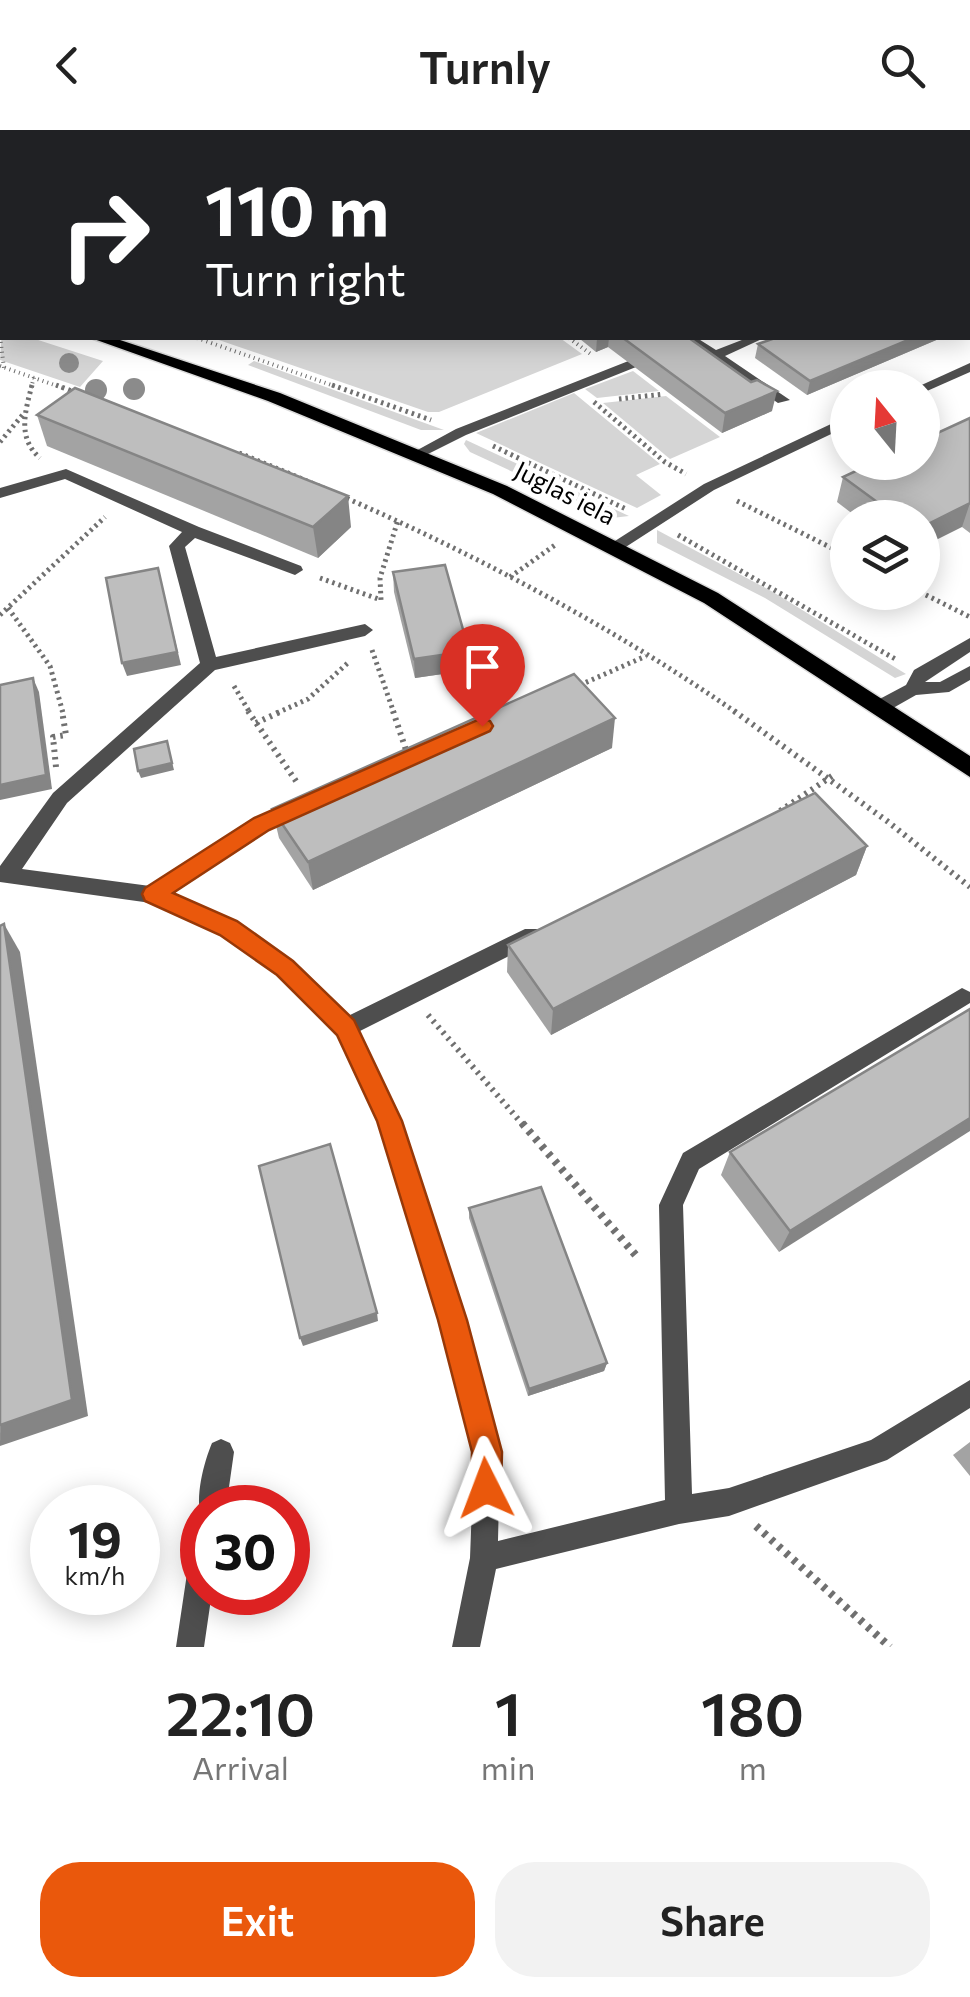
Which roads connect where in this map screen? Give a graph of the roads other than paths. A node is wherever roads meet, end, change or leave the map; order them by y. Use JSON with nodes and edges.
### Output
{"nodes":[{"id":1,"x":105,"y":340,"type":"edge"},
{"id":2,"x":689,"y":340,"type":"edge"},
{"id":3,"x":692,"y":340,"type":"edge"},
{"id":4,"x":753,"y":340,"type":"edge"},
{"id":5,"x":673,"y":348,"type":"edge"},
{"id":6,"x":715,"y":355,"type":"junction"},
{"id":7,"x":631,"y":364,"type":"edge"},
{"id":8,"x":970,"y":367,"type":"edge"},
{"id":9,"x":940,"y":380,"type":"edge"},
{"id":10,"x":782,"y":400,"type":"dead end"},
{"id":11,"x":830,"y":429,"type":"edge"},
{"id":12,"x":419,"y":454,"type":"junction"},
{"id":13,"x":0,"y":493,"type":"edge"},
{"id":14,"x":193,"y":531,"type":"junction"},
{"id":15,"x":612,"y":548,"type":"junction"},
{"id":16,"x":295,"y":570,"type":"road end"},
{"id":17,"x":365,"y":630,"type":"dead end"},
{"id":18,"x":970,"y":644,"type":"edge"},
{"id":19,"x":215,"y":664,"type":"junction"},
{"id":20,"x":970,"y":672,"type":"edge"},
{"id":21,"x":913,"y":689,"type":"junction"},
{"id":22,"x":880,"y":707,"type":"junction"},
{"id":23,"x":970,"y":768,"type":"edge"},
{"id":24,"x":310,"y":801,"type":"edge"},
{"id":25,"x":4,"y":874,"type":"edge"},
{"id":26,"x":153,"y":894,"type":"junction"},
{"id":27,"x":548,"y":927,"type":"edge"},
{"id":28,"x":962,"y":997,"type":"dead end"},
{"id":29,"x":346,"y":1028,"type":"junction"},
{"id":30,"x":970,"y":1393,"type":"edge"},
{"id":31,"x":221,"y":1452,"type":"dead end"},
{"id":32,"x":216,"y":1485,"type":"edge"},
{"id":33,"x":679,"y":1510,"type":"junction"},
{"id":34,"x":484,"y":1558,"type":"junction"},
{"id":35,"x":195,"y":1615,"type":"edge"},
{"id":36,"x":190,"y":1647,"type":"edge"},
{"id":37,"x":466,"y":1647,"type":"edge"}],
"edges":[{"from":1,"to":12,"type":"main road","name":"Juglas iela"},
{"from":2,"to":5,"type":"street"},
{"from":3,"to":6,"type":"street"},
{"from":4,"to":6,"type":"street"},
{"from":6,"to":10,"type":"street"},
{"from":7,"to":12,"type":"street"},
{"from":8,"to":9,"type":"street"},
{"from":11,"to":15,"type":"street"},
{"from":12,"to":15,"type":"main road","name":"Juglas iela"},
{"from":13,"to":14,"type":"street"},
{"from":14,"to":16,"type":"street"},
{"from":14,"to":19,"type":"street"},
{"from":15,"to":22,"type":"main road","name":"Juglas iela"},
{"from":17,"to":19,"type":"street"},
{"from":18,"to":21,"type":"street"},
{"from":19,"to":25,"type":"street"},
{"from":20,"to":21,"type":"street"},
{"from":21,"to":22,"type":"street"},
{"from":22,"to":23,"type":"main road","name":"Juglas iela"},
{"from":24,"to":26,"type":"street"},
{"from":25,"to":26,"type":"street"},
{"from":26,"to":29,"type":"street"},
{"from":27,"to":29,"type":"street"},
{"from":28,"to":33,"type":"street"},
{"from":29,"to":34,"type":"street"},
{"from":30,"to":33,"type":"street"},
{"from":31,"to":32,"type":"street"},
{"from":33,"to":34,"type":"street"},
{"from":34,"to":37,"type":"street"},
{"from":35,"to":36,"type":"street"}]}
